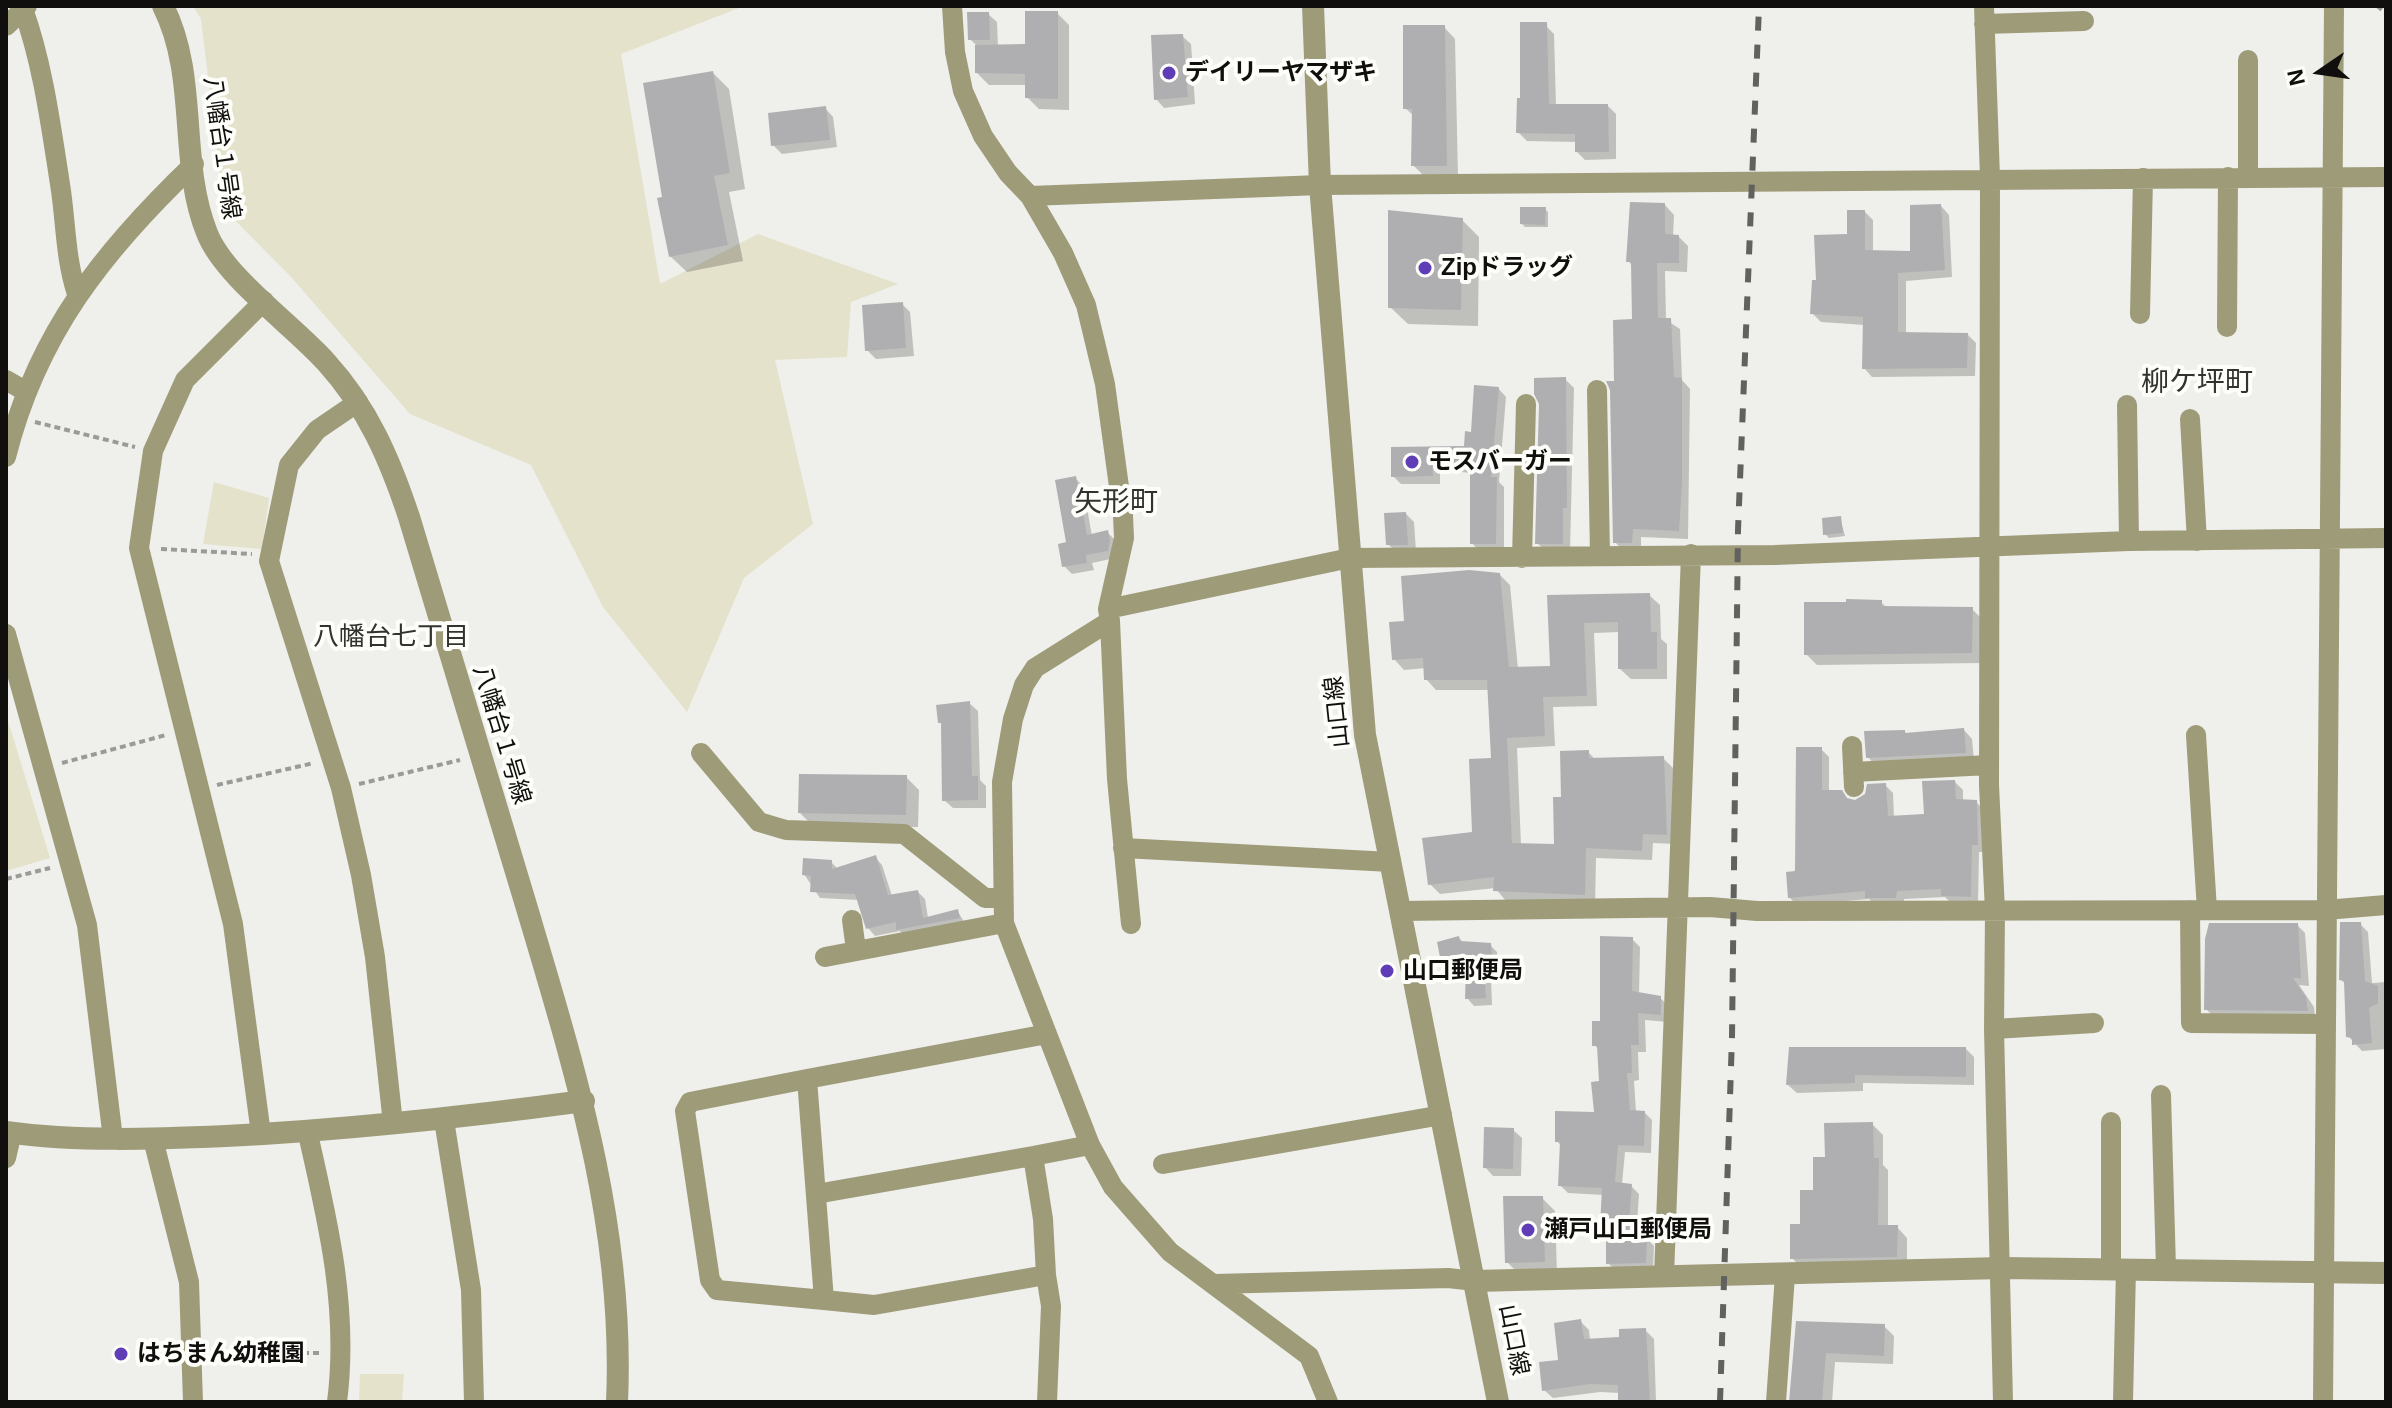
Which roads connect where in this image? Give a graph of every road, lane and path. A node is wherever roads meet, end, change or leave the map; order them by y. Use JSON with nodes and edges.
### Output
{"nodes":[{"id":1,"x":163,"y":6,"type":"edge"},
{"id":2,"x":952,"y":6,"type":"edge"},
{"id":3,"x":1313,"y":6,"type":"edge"},
{"id":4,"x":2334,"y":6,"type":"edge"},
{"id":5,"x":2377,"y":6,"type":"edge"},
{"id":6,"x":25,"y":8,"type":"edge"},
{"id":7,"x":2386,"y":13,"type":"edge"},
{"id":8,"x":1984,"y":15,"type":"edge"},
{"id":9,"x":2084,"y":21,"type":"dead end"},
{"id":10,"x":6,"y":26,"type":"edge"},
{"id":11,"x":2248,"y":60,"type":"dead end"},
{"id":12,"x":194,"y":164,"type":"junction"},
{"id":13,"x":2335,"y":177,"type":"junction"},
{"id":14,"x":2386,"y":177,"type":"edge"},
{"id":15,"x":1990,"y":178,"type":"junction"},
{"id":16,"x":2143,"y":178,"type":"junction"},
{"id":17,"x":2238,"y":178,"type":"junction"},
{"id":18,"x":1320,"y":185,"type":"junction"},
{"id":19,"x":1030,"y":196,"type":"junction"},
{"id":20,"x":77,"y":294,"type":"junction"},
{"id":21,"x":264,"y":301,"type":"junction"},
{"id":22,"x":2140,"y":314,"type":"dead end"},
{"id":23,"x":2227,"y":327,"type":"dead end"},
{"id":24,"x":6,"y":380,"type":"edge"},
{"id":25,"x":1597,"y":390,"type":"dead end"},
{"id":26,"x":25,"y":391,"type":"junction"},
{"id":27,"x":358,"y":402,"type":"junction"},
{"id":28,"x":1526,"y":404,"type":"dead end"},
{"id":29,"x":2127,"y":405,"type":"dead end"},
{"id":30,"x":17,"y":417,"type":"junction"},
{"id":31,"x":2190,"y":419,"type":"dead end"},
{"id":32,"x":153,"y":451,"type":"junction"},
{"id":33,"x":6,"y":457,"type":"edge"},
{"id":34,"x":2386,"y":538,"type":"edge"},
{"id":35,"x":2129,"y":541,"type":"junction"},
{"id":36,"x":2197,"y":541,"type":"junction"},
{"id":37,"x":2329,"y":541,"type":"junction"},
{"id":38,"x":1992,"y":545,"type":"junction"},
{"id":39,"x":139,"y":548,"type":"junction"},
{"id":40,"x":1691,"y":554,"type":"junction"},
{"id":41,"x":270,"y":555,"type":"junction"},
{"id":42,"x":1600,"y":555,"type":"junction"},
{"id":43,"x":1350,"y":558,"type":"junction"},
{"id":44,"x":1522,"y":558,"type":"junction"},
{"id":45,"x":1109,"y":615,"type":"junction"},
{"id":46,"x":6,"y":634,"type":"edge"},
{"id":47,"x":184,"y":730,"type":"junction"},
{"id":48,"x":2196,"y":735,"type":"dead end"},
{"id":49,"x":1852,"y":746,"type":"dead end"},
{"id":50,"x":701,"y":753,"type":"dead end"},
{"id":51,"x":480,"y":755,"type":"junction"},
{"id":52,"x":331,"y":759,"type":"junction"},
{"id":53,"x":1989,"y":765,"type":"junction"},
{"id":54,"x":44,"y":768,"type":"junction"},
{"id":55,"x":341,"y":788,"type":"junction"},
{"id":56,"x":199,"y":789,"type":"junction"},
{"id":57,"x":1123,"y":848,"type":"junction"},
{"id":58,"x":71,"y":862,"type":"junction"},
{"id":59,"x":1391,"y":862,"type":"junction"},
{"id":60,"x":6,"y":879,"type":"edge"},
{"id":61,"x":1002,"y":898,"type":"junction"},
{"id":62,"x":2386,"y":905,"type":"edge"},
{"id":63,"x":1676,"y":907,"type":"junction"},
{"id":64,"x":2199,"y":910,"type":"junction"},
{"id":65,"x":2325,"y":910,"type":"junction"},
{"id":66,"x":1401,"y":911,"type":"junction"},
{"id":67,"x":1995,"y":911,"type":"junction"},
{"id":68,"x":852,"y":920,"type":"dead end"},
{"id":69,"x":1004,"y":923,"type":"junction"},
{"id":70,"x":1131,"y":924,"type":"dead end"},
{"id":71,"x":856,"y":950,"type":"junction"},
{"id":72,"x":825,"y":957,"type":"dead end"},
{"id":73,"x":2094,"y":1023,"type":"dead end"},
{"id":74,"x":2325,"y":1024,"type":"junction"},
{"id":75,"x":1994,"y":1029,"type":"junction"},
{"id":76,"x":1047,"y":1034,"type":"junction"},
{"id":77,"x":807,"y":1079,"type":"junction"},
{"id":78,"x":2161,"y":1095,"type":"dead end"},
{"id":79,"x":584,"y":1101,"type":"junction"},
{"id":80,"x":1442,"y":1115,"type":"junction"},
{"id":81,"x":444,"y":1120,"type":"junction"},
{"id":82,"x":2111,"y":1122,"type":"dead end"},
{"id":83,"x":393,"y":1124,"type":"junction"},
{"id":84,"x":307,"y":1130,"type":"junction"},
{"id":85,"x":9,"y":1132,"type":"edge"},
{"id":86,"x":261,"y":1134,"type":"junction"},
{"id":87,"x":113,"y":1139,"type":"junction"},
{"id":88,"x":153,"y":1139,"type":"junction"},
{"id":89,"x":1090,"y":1145,"type":"junction"},
{"id":90,"x":1033,"y":1156,"type":"junction"},
{"id":91,"x":6,"y":1158,"type":"edge"},
{"id":92,"x":1163,"y":1164,"type":"dead end"},
{"id":93,"x":816,"y":1194,"type":"junction"},
{"id":94,"x":2002,"y":1268,"type":"junction"},
{"id":95,"x":2166,"y":1268,"type":"junction"},
{"id":96,"x":2118,"y":1269,"type":"junction"},
{"id":97,"x":2386,"y":1273,"type":"edge"},
{"id":98,"x":2325,"y":1274,"type":"junction"},
{"id":99,"x":1046,"y":1275,"type":"junction"},
{"id":100,"x":1785,"y":1275,"type":"junction"},
{"id":101,"x":1664,"y":1276,"type":"junction"},
{"id":102,"x":1475,"y":1281,"type":"junction"},
{"id":103,"x":1215,"y":1284,"type":"junction"},
{"id":104,"x":824,"y":1300,"type":"junction"},
{"id":105,"x":194,"y":1353,"type":"junction"},
{"id":106,"x":343,"y":1353,"type":"junction"},
{"id":107,"x":193,"y":1402,"type":"edge"},
{"id":108,"x":337,"y":1402,"type":"edge"},
{"id":109,"x":474,"y":1402,"type":"edge"},
{"id":110,"x":617,"y":1402,"type":"edge"},
{"id":111,"x":1047,"y":1402,"type":"edge"},
{"id":112,"x":1328,"y":1402,"type":"edge"},
{"id":113,"x":1498,"y":1402,"type":"edge"},
{"id":114,"x":1776,"y":1402,"type":"edge"},
{"id":115,"x":2003,"y":1402,"type":"edge"},
{"id":116,"x":2123,"y":1402,"type":"edge"},
{"id":117,"x":2323,"y":1402,"type":"edge"}],
"edges":[{"from":1,"to":12,"type":"street","name":"八幡台１号線"},
{"from":2,"to":19,"type":"street"},
{"from":3,"to":18,"type":"street","name":"山口線"},
{"from":4,"to":13,"type":"street"},
{"from":5,"to":7,"type":"path"},
{"from":6,"to":10,"type":"street"},
{"from":6,"to":20,"type":"street"},
{"from":8,"to":9,"type":"street"},
{"from":8,"to":15,"type":"street"},
{"from":11,"to":17,"type":"street"},
{"from":12,"to":20,"type":"street"},
{"from":12,"to":21,"type":"street","name":"八幡台１号線"},
{"from":13,"to":14,"type":"street"},
{"from":13,"to":17,"type":"street"},
{"from":13,"to":37,"type":"street"},
{"from":15,"to":16,"type":"street"},
{"from":15,"to":18,"type":"street"},
{"from":15,"to":38,"type":"street"},
{"from":16,"to":17,"type":"street"},
{"from":16,"to":22,"type":"street"},
{"from":17,"to":23,"type":"street"},
{"from":18,"to":19,"type":"street"},
{"from":18,"to":43,"type":"street","name":"山口線"},
{"from":19,"to":45,"type":"street"},
{"from":20,"to":26,"type":"street"},
{"from":21,"to":27,"type":"street","name":"八幡台１号線"},
{"from":21,"to":32,"type":"street"},
{"from":24,"to":26,"type":"street"},
{"from":25,"to":42,"type":"street"},
{"from":26,"to":30,"type":"street"},
{"from":27,"to":41,"type":"street"},
{"from":27,"to":51,"type":"street","name":"八幡台１号線"},
{"from":28,"to":44,"type":"street"},
{"from":29,"to":35,"type":"street"},
{"from":30,"to":32,"type":"path"},
{"from":30,"to":33,"type":"street"},
{"from":31,"to":36,"type":"street"},
{"from":32,"to":39,"type":"street"},
{"from":34,"to":37,"type":"street"},
{"from":35,"to":36,"type":"street"},
{"from":35,"to":38,"type":"street"},
{"from":36,"to":37,"type":"street"},
{"from":37,"to":65,"type":"street"},
{"from":38,"to":40,"type":"street"},
{"from":38,"to":53,"type":"street"},
{"from":39,"to":41,"type":"path"},
{"from":39,"to":47,"type":"street"},
{"from":40,"to":42,"type":"street"},
{"from":40,"to":63,"type":"street"},
{"from":41,"to":52,"type":"street"},
{"from":42,"to":44,"type":"street"},
{"from":43,"to":44,"type":"street"},
{"from":43,"to":45,"type":"street"},
{"from":43,"to":59,"type":"street","name":"山口線"},
{"from":45,"to":57,"type":"street"},
{"from":45,"to":61,"type":"street"},
{"from":46,"to":54,"type":"street"},
{"from":47,"to":54,"type":"path"},
{"from":47,"to":56,"type":"street"},
{"from":48,"to":64,"type":"street"},
{"from":49,"to":53,"type":"street"},
{"from":50,"to":61,"type":"street"},
{"from":51,"to":55,"type":"path"},
{"from":51,"to":79,"type":"street","name":"八幡台１号線"},
{"from":52,"to":55,"type":"street"},
{"from":52,"to":56,"type":"path"},
{"from":53,"to":67,"type":"street"},
{"from":54,"to":58,"type":"street"},
{"from":55,"to":83,"type":"street"},
{"from":56,"to":86,"type":"street"},
{"from":57,"to":59,"type":"street"},
{"from":57,"to":70,"type":"street"},
{"from":58,"to":60,"type":"path"},
{"from":58,"to":87,"type":"street"},
{"from":59,"to":66,"type":"street","name":"山口線"},
{"from":61,"to":69,"type":"street"},
{"from":62,"to":65,"type":"street"},
{"from":63,"to":66,"type":"street"},
{"from":63,"to":67,"type":"street"},
{"from":63,"to":101,"type":"street"},
{"from":64,"to":65,"type":"street"},
{"from":64,"to":67,"type":"street"},
{"from":64,"to":74,"type":"street"},
{"from":65,"to":74,"type":"street"},
{"from":66,"to":80,"type":"street","name":"山口線"},
{"from":67,"to":75,"type":"street"},
{"from":68,"to":71,"type":"street"},
{"from":69,"to":71,"type":"street"},
{"from":69,"to":76,"type":"street"},
{"from":71,"to":72,"type":"street"},
{"from":73,"to":75,"type":"street"},
{"from":74,"to":98,"type":"street"},
{"from":75,"to":94,"type":"street"},
{"from":76,"to":77,"type":"street"},
{"from":76,"to":89,"type":"street"},
{"from":77,"to":93,"type":"street"},
{"from":77,"to":104,"type":"street"},
{"from":78,"to":95,"type":"street"},
{"from":79,"to":81,"type":"street"},
{"from":79,"to":110,"type":"street","name":"八幡台１号線"},
{"from":80,"to":92,"type":"street"},
{"from":80,"to":102,"type":"street","name":"山口線"},
{"from":81,"to":83,"type":"street"},
{"from":81,"to":109,"type":"street"},
{"from":82,"to":96,"type":"street"},
{"from":83,"to":84,"type":"street"},
{"from":84,"to":86,"type":"street"},
{"from":84,"to":106,"type":"street"},
{"from":85,"to":87,"type":"street"},
{"from":85,"to":91,"type":"street"},
{"from":86,"to":88,"type":"street"},
{"from":87,"to":88,"type":"street"},
{"from":88,"to":105,"type":"street"},
{"from":89,"to":90,"type":"street"},
{"from":89,"to":103,"type":"street"},
{"from":90,"to":93,"type":"street"},
{"from":90,"to":99,"type":"street"},
{"from":93,"to":104,"type":"street"},
{"from":94,"to":96,"type":"street"},
{"from":94,"to":100,"type":"street"},
{"from":94,"to":115,"type":"street"},
{"from":95,"to":96,"type":"street"},
{"from":95,"to":98,"type":"street"},
{"from":96,"to":116,"type":"street"},
{"from":97,"to":98,"type":"street"},
{"from":98,"to":117,"type":"street"},
{"from":99,"to":104,"type":"street"},
{"from":99,"to":111,"type":"street"},
{"from":100,"to":101,"type":"street"},
{"from":100,"to":114,"type":"street"},
{"from":101,"to":102,"type":"street"},
{"from":102,"to":103,"type":"street"},
{"from":102,"to":113,"type":"street","name":"山口線"},
{"from":103,"to":112,"type":"street"},
{"from":105,"to":106,"type":"path"},
{"from":105,"to":107,"type":"street"},
{"from":106,"to":108,"type":"street"}]}
